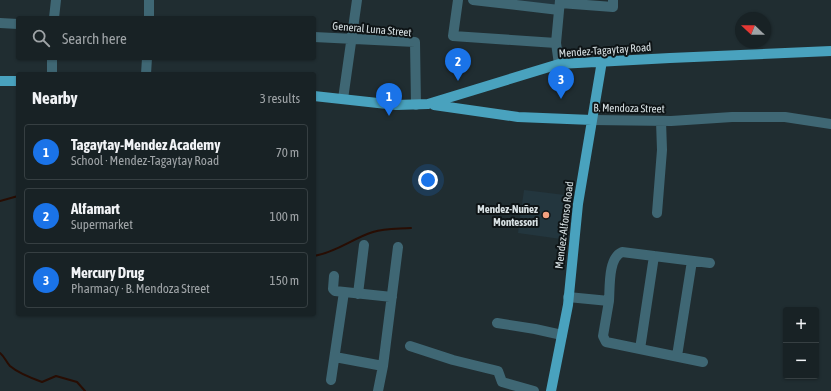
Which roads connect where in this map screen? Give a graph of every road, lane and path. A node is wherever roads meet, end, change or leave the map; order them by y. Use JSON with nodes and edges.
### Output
{"nodes":[{"id":1,"x":56,"y":0,"type":"edge"},
{"id":2,"x":149,"y":0,"type":"edge"},
{"id":3,"x":357,"y":0,"type":"edge"},
{"id":4,"x":458,"y":0,"type":"edge"},
{"id":5,"x":473,"y":0,"type":"edge"},
{"id":6,"x":613,"y":0,"type":"edge"},
{"id":7,"x":560,"y":5,"type":"edge"},
{"id":8,"x":54,"y":16,"type":"edge"},
{"id":9,"x":149,"y":16,"type":"edge"},
{"id":10,"x":0,"y":23,"type":"edge"},
{"id":11,"x":16,"y":24,"type":"edge"},
{"id":12,"x":316,"y":37,"type":"edge"},
{"id":13,"x":352,"y":38,"type":"junction"},
{"id":14,"x":556,"y":43,"type":"junction"},
{"id":15,"x":831,"y":51,"type":"edge"},
{"id":16,"x":52,"y":60,"type":"edge"},
{"id":17,"x":147,"y":60,"type":"edge"},
{"id":18,"x":602,"y":61,"type":"junction"},
{"id":19,"x":559,"y":64,"type":"junction"},
{"id":20,"x":52,"y":72,"type":"edge"},
{"id":21,"x":146,"y":72,"type":"edge"},
{"id":22,"x":0,"y":81,"type":"edge"},
{"id":23,"x":16,"y":81,"type":"edge"},
{"id":24,"x":459,"y":94,"type":"junction"},
{"id":25,"x":316,"y":96,"type":"edge"},
{"id":26,"x":343,"y":99,"type":"junction"},
{"id":27,"x":428,"y":104,"type":"junction"},
{"id":28,"x":416,"y":105,"type":"junction"},
{"id":29,"x":459,"y":108,"type":"junction"},
{"id":30,"x":592,"y":120,"type":"junction"},
{"id":31,"x":661,"y":121,"type":"junction"},
{"id":32,"x":831,"y":124,"type":"edge"},
{"id":33,"x":657,"y":213,"type":"dead end"},
{"id":34,"x":364,"y":245,"type":"dead end"},
{"id":35,"x":398,"y":247,"type":"dead end"},
{"id":36,"x":654,"y":256,"type":"junction"},
{"id":37,"x":692,"y":261,"type":"junction"},
{"id":38,"x":710,"y":263,"type":"dead end"},
{"id":39,"x":334,"y":276,"type":"dead end"},
{"id":40,"x":344,"y":292,"type":"junction"},
{"id":41,"x":358,"y":294,"type":"junction"},
{"id":42,"x":392,"y":297,"type":"junction"},
{"id":43,"x":568,"y":297,"type":"junction"},
{"id":44,"x":609,"y":301,"type":"junction"},
{"id":45,"x":497,"y":323,"type":"dead end"},
{"id":46,"x":562,"y":334,"type":"junction"},
{"id":47,"x":410,"y":346,"type":"dead end"},
{"id":48,"x":640,"y":349,"type":"junction"},
{"id":49,"x":677,"y":356,"type":"junction"},
{"id":50,"x":335,"y":357,"type":"junction"},
{"id":51,"x":703,"y":362,"type":"dead end"},
{"id":52,"x":383,"y":366,"type":"junction"},
{"id":53,"x":331,"y":380,"type":"dead end"},
{"id":54,"x":378,"y":391,"type":"edge"},
{"id":55,"x":534,"y":391,"type":"edge"},
{"id":56,"x":551,"y":391,"type":"edge"}],
"edges":[{"from":1,"to":8,"type":"street"},
{"from":2,"to":9,"type":"street"},
{"from":3,"to":13,"type":"street"},
{"from":4,"to":14,"type":"street"},
{"from":5,"to":7,"type":"street"},
{"from":6,"to":7,"type":"street"},
{"from":7,"to":14,"type":"street"},
{"from":10,"to":11,"type":"street"},
{"from":12,"to":13,"type":"street","name":"General Luna Street"},
{"from":13,"to":26,"type":"street"},
{"from":13,"to":28,"type":"street","name":"General Luna Street"},
{"from":14,"to":19,"type":"street"},
{"from":15,"to":18,"type":"main road","name":"Mendez-Tagaytay Road"},
{"from":16,"to":20,"type":"street"},
{"from":17,"to":21,"type":"street"},
{"from":18,"to":19,"type":"main road","name":"Mendez-Tagaytay Road"},
{"from":18,"to":30,"type":"main road","name":"Mendez-Alfonso Road"},
{"from":19,"to":24,"type":"main road","name":"Mendez-Tagaytay Road"},
{"from":22,"to":23,"type":"main road"},
{"from":24,"to":27,"type":"main road","name":"Mendez-Tagaytay Road"},
{"from":24,"to":29,"type":"main road"},
{"from":25,"to":26,"type":"main road","name":"Mendez-Tagaytay Road"},
{"from":26,"to":28,"type":"main road","name":"Mendez-Tagaytay Road"},
{"from":27,"to":28,"type":"main road","name":"Mendez-Tagaytay Road"},
{"from":27,"to":29,"type":"main road","name":"B. Mendoza Street"},
{"from":29,"to":30,"type":"main road","name":"B. Mendoza Street"},
{"from":30,"to":31,"type":"street","name":"B. Mendoza Street"},
{"from":30,"to":43,"type":"main road","name":"Mendez-Alfonso Road"},
{"from":31,"to":32,"type":"street","name":"B. Mendoza Street"},
{"from":31,"to":33,"type":"street"},
{"from":34,"to":41,"type":"street"},
{"from":35,"to":42,"type":"street"},
{"from":36,"to":37,"type":"street"},
{"from":36,"to":44,"type":"street"},
{"from":36,"to":48,"type":"street"},
{"from":37,"to":38,"type":"street"},
{"from":37,"to":49,"type":"street"},
{"from":39,"to":40,"type":"street"},
{"from":40,"to":41,"type":"street"},
{"from":40,"to":50,"type":"street"},
{"from":41,"to":42,"type":"street"},
{"from":42,"to":52,"type":"street"},
{"from":43,"to":44,"type":"street"},
{"from":43,"to":46,"type":"main road","name":"Mendez-Alfonso Road"},
{"from":44,"to":48,"type":"street"},
{"from":45,"to":46,"type":"street"},
{"from":46,"to":56,"type":"main road","name":"Mendez-Alfonso Road"},
{"from":47,"to":55,"type":"street"},
{"from":48,"to":49,"type":"street"},
{"from":49,"to":51,"type":"street"},
{"from":50,"to":52,"type":"street"},
{"from":50,"to":53,"type":"street"},
{"from":52,"to":54,"type":"street"}]}
